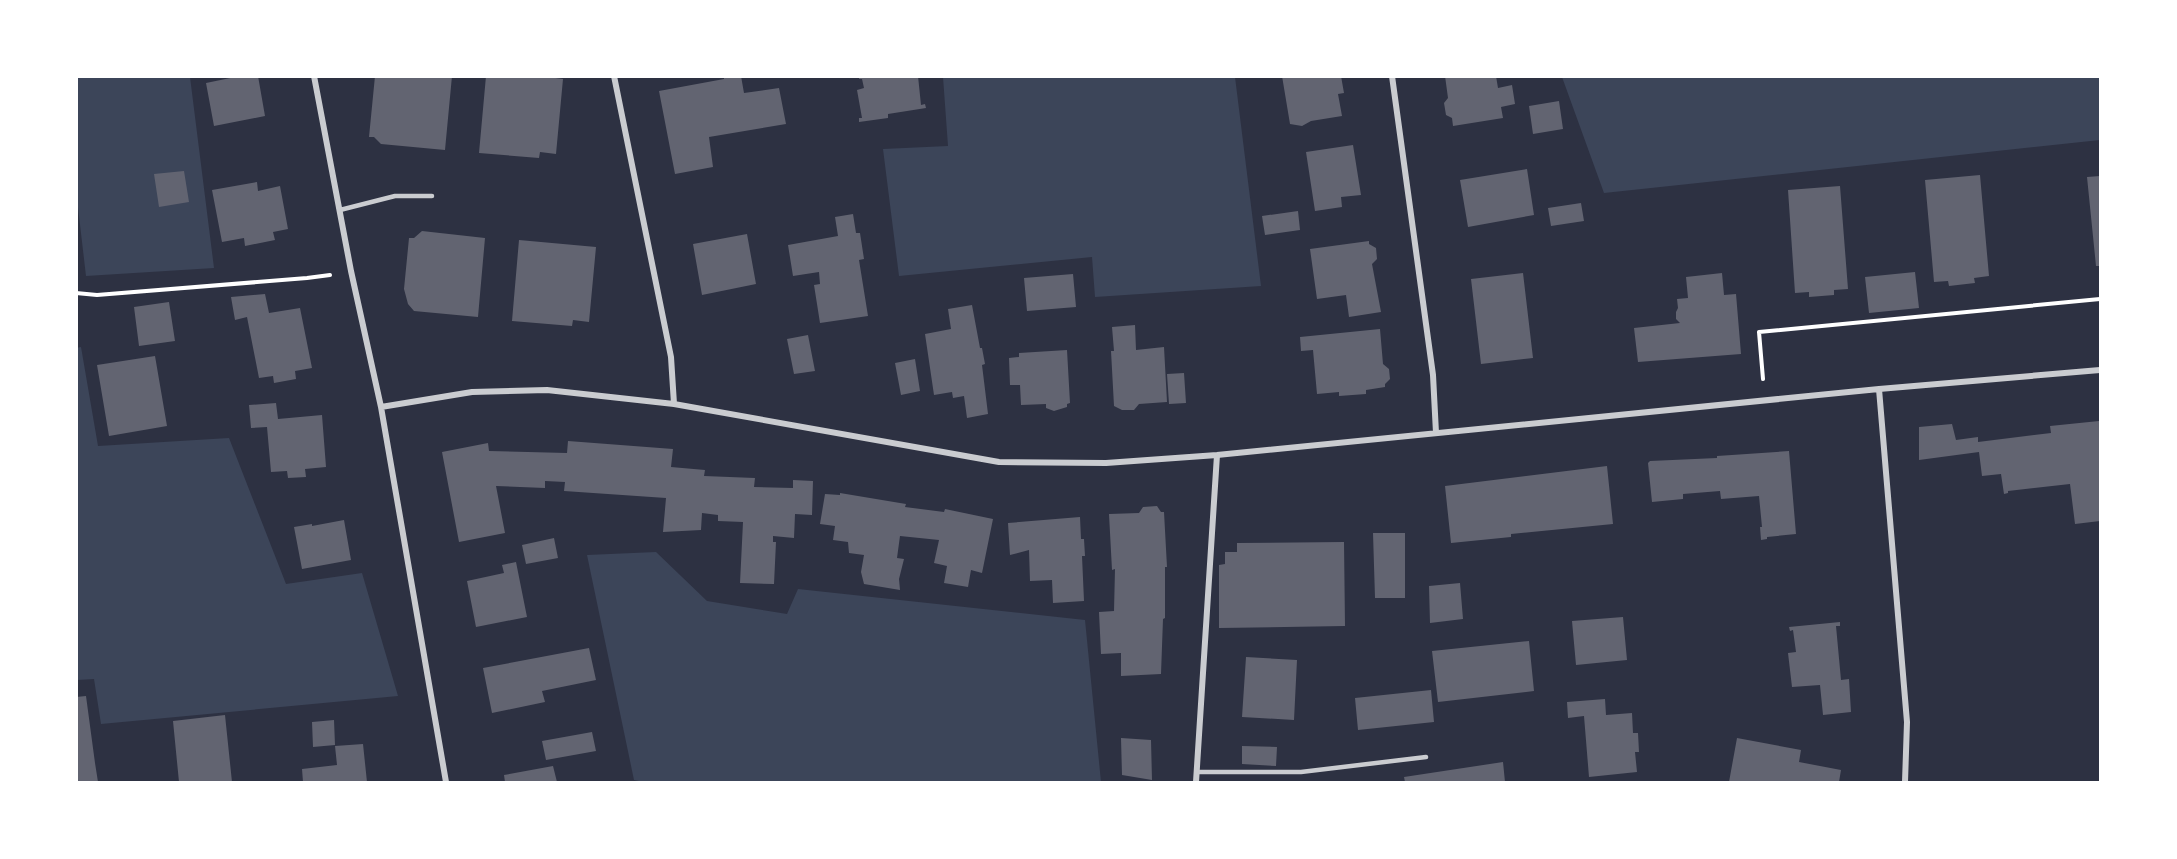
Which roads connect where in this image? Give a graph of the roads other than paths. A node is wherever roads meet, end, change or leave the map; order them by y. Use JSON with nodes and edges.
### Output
{"nodes":[{"id":1,"x":314,"y":76,"type":"edge"},
{"id":2,"x":614,"y":76,"type":"edge"},
{"id":3,"x":1392,"y":76,"type":"edge"},
{"id":4,"x":432,"y":196,"type":"dead end"},
{"id":5,"x":340,"y":210,"type":"junction"},
{"id":6,"x":2100,"y":370,"type":"edge"},
{"id":7,"x":1879,"y":389,"type":"junction"},
{"id":8,"x":674,"y":404,"type":"junction"},
{"id":9,"x":381,"y":407,"type":"junction"},
{"id":10,"x":1436,"y":434,"type":"junction"},
{"id":11,"x":1217,"y":455,"type":"junction"},
{"id":12,"x":1426,"y":757,"type":"dead end"},
{"id":13,"x":1197,"y":772,"type":"junction"},
{"id":14,"x":446,"y":783,"type":"edge"},
{"id":15,"x":1196,"y":783,"type":"edge"},
{"id":16,"x":1905,"y":783,"type":"edge"}],
"edges":[{"from":1,"to":5,"type":"street"},
{"from":2,"to":8,"type":"street"},
{"from":3,"to":10,"type":"street"},
{"from":4,"to":5,"type":"lane"},
{"from":5,"to":9,"type":"street"},
{"from":6,"to":7,"type":"street"},
{"from":7,"to":10,"type":"street"},
{"from":7,"to":16,"type":"street"},
{"from":8,"to":9,"type":"street"},
{"from":8,"to":11,"type":"street"},
{"from":9,"to":14,"type":"street"},
{"from":10,"to":11,"type":"street"},
{"from":11,"to":13,"type":"street"},
{"from":12,"to":13,"type":"lane"},
{"from":13,"to":15,"type":"street"}]}
